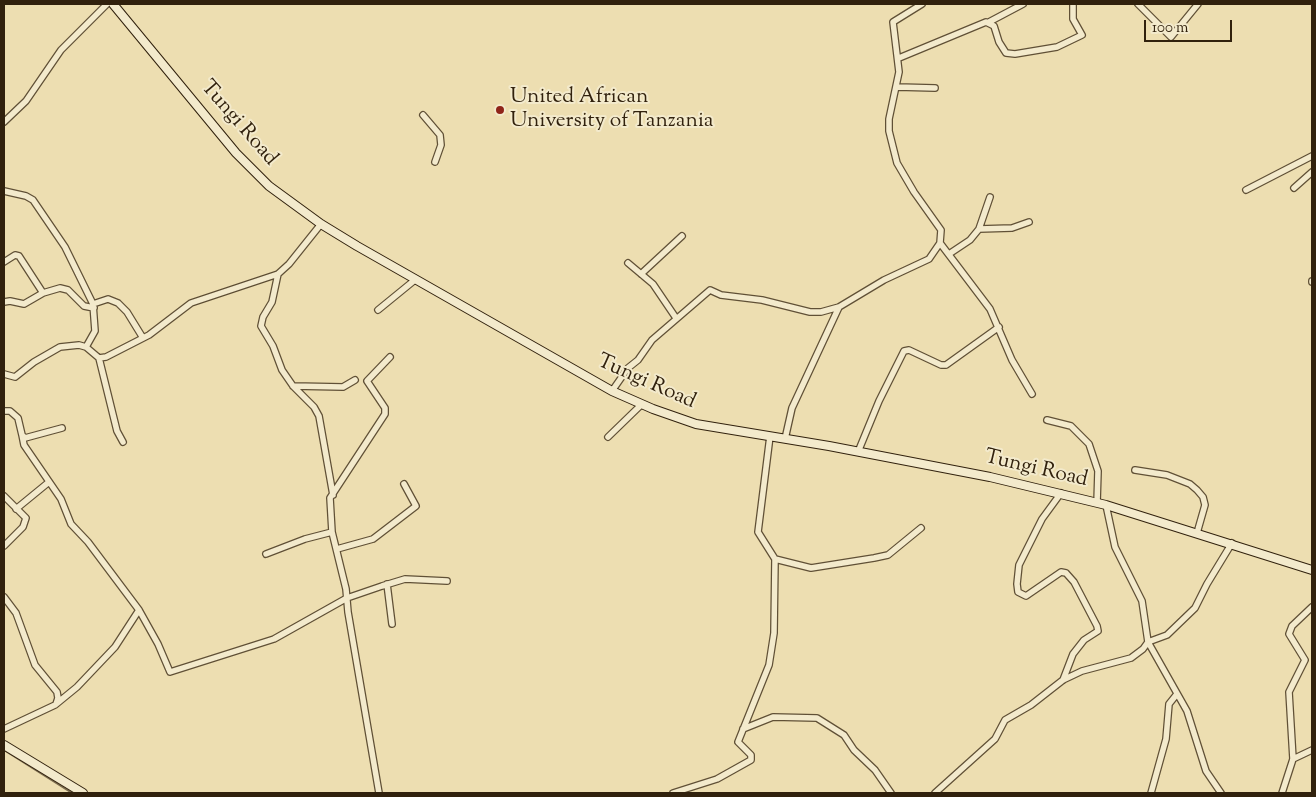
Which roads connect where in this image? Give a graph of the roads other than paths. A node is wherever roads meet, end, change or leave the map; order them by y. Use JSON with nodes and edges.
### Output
{"nodes":[{"id":1,"x":106,"y":4,"type":"edge"},
{"id":2,"x":113,"y":4,"type":"edge"},
{"id":3,"x":922,"y":4,"type":"edge"},
{"id":4,"x":1023,"y":4,"type":"edge"},
{"id":5,"x":1073,"y":4,"type":"edge"},
{"id":6,"x":1138,"y":4,"type":"edge"},
{"id":7,"x":1198,"y":4,"type":"edge"},
{"id":8,"x":989,"y":22,"type":"junction"},
{"id":9,"x":898,"y":58,"type":"junction"},
{"id":10,"x":897,"y":86,"type":"junction"},
{"id":11,"x":935,"y":88,"type":"dead end"},
{"id":12,"x":423,"y":115,"type":"dead end"},
{"id":13,"x":4,"y":122,"type":"edge"},
{"id":14,"x":1312,"y":156,"type":"edge"},
{"id":15,"x":435,"y":162,"type":"dead end"},
{"id":16,"x":1312,"y":172,"type":"edge"},
{"id":17,"x":1294,"y":188,"type":"dead end"},
{"id":18,"x":1246,"y":190,"type":"dead end"},
{"id":19,"x":4,"y":192,"type":"edge"},
{"id":20,"x":990,"y":197,"type":"dead end"},
{"id":21,"x":1029,"y":222,"type":"dead end"},
{"id":22,"x":321,"y":224,"type":"junction"},
{"id":23,"x":979,"y":229,"type":"junction"},
{"id":24,"x":682,"y":236,"type":"dead end"},
{"id":25,"x":940,"y":242,"type":"junction"},
{"id":26,"x":949,"y":254,"type":"junction"},
{"id":27,"x":4,"y":262,"type":"edge"},
{"id":28,"x":628,"y":263,"type":"dead end"},
{"id":29,"x":278,"y":274,"type":"junction"},
{"id":30,"x":641,"y":274,"type":"junction"},
{"id":31,"x":416,"y":280,"type":"junction"},
{"id":32,"x":43,"y":292,"type":"junction"},
{"id":33,"x":4,"y":302,"type":"edge"},
{"id":34,"x":93,"y":306,"type":"junction"},
{"id":35,"x":839,"y":307,"type":"junction"},
{"id":36,"x":378,"y":310,"type":"dead end"},
{"id":37,"x":676,"y":318,"type":"junction"},
{"id":38,"x":999,"y":327,"type":"junction"},
{"id":39,"x":143,"y":338,"type":"junction"},
{"id":40,"x":86,"y":347,"type":"junction"},
{"id":41,"x":390,"y":357,"type":"dead end"},
{"id":42,"x":99,"y":358,"type":"junction"},
{"id":43,"x":4,"y":374,"type":"edge"},
{"id":44,"x":355,"y":380,"type":"dead end"},
{"id":45,"x":293,"y":386,"type":"junction"},
{"id":46,"x":612,"y":391,"type":"junction"},
{"id":47,"x":1032,"y":394,"type":"dead end"},
{"id":48,"x":642,"y":404,"type":"junction"},
{"id":49,"x":4,"y":411,"type":"edge"},
{"id":50,"x":1047,"y":420,"type":"dead end"},
{"id":51,"x":62,"y":428,"type":"dead end"},
{"id":52,"x":22,"y":434,"type":"junction"},
{"id":53,"x":770,"y":436,"type":"junction"},
{"id":54,"x":608,"y":437,"type":"dead end"},
{"id":55,"x":785,"y":438,"type":"junction"},
{"id":56,"x":123,"y":442,"type":"dead end"},
{"id":57,"x":858,"y":452,"type":"junction"},
{"id":58,"x":1135,"y":470,"type":"dead end"},
{"id":59,"x":49,"y":482,"type":"junction"},
{"id":60,"x":404,"y":484,"type":"dead end"},
{"id":61,"x":1061,"y":493,"type":"junction"},
{"id":62,"x":333,"y":495,"type":"junction"},
{"id":63,"x":4,"y":496,"type":"edge"},
{"id":64,"x":1097,"y":503,"type":"junction"},
{"id":65,"x":1106,"y":505,"type":"junction"},
{"id":66,"x":16,"y":509,"type":"junction"},
{"id":67,"x":921,"y":528,"type":"dead end"},
{"id":68,"x":332,"y":532,"type":"junction"},
{"id":69,"x":1196,"y":533,"type":"junction"},
{"id":70,"x":1232,"y":543,"type":"junction"},
{"id":71,"x":4,"y":546,"type":"edge"},
{"id":72,"x":337,"y":549,"type":"junction"},
{"id":73,"x":266,"y":554,"type":"dead end"},
{"id":74,"x":775,"y":559,"type":"junction"},
{"id":75,"x":1312,"y":570,"type":"edge"},
{"id":76,"x":447,"y":581,"type":"dead end"},
{"id":77,"x":387,"y":584,"type":"junction"},
{"id":78,"x":4,"y":597,"type":"edge"},
{"id":79,"x":347,"y":598,"type":"junction"},
{"id":80,"x":1312,"y":607,"type":"edge"},
{"id":81,"x":139,"y":610,"type":"junction"},
{"id":82,"x":392,"y":624,"type":"dead end"},
{"id":83,"x":1148,"y":642,"type":"junction"},
{"id":84,"x":1063,"y":680,"type":"junction"},
{"id":85,"x":1177,"y":694,"type":"junction"},
{"id":86,"x":55,"y":705,"type":"junction"},
{"id":87,"x":4,"y":729,"type":"edge"},
{"id":88,"x":743,"y":729,"type":"junction"},
{"id":89,"x":4,"y":745,"type":"edge"},
{"id":90,"x":1312,"y":750,"type":"edge"},
{"id":91,"x":1292,"y":759,"type":"junction"},
{"id":92,"x":84,"y":793,"type":"edge"},
{"id":93,"x":379,"y":793,"type":"edge"},
{"id":94,"x":673,"y":793,"type":"edge"},
{"id":95,"x":891,"y":793,"type":"edge"},
{"id":96,"x":935,"y":793,"type":"edge"},
{"id":97,"x":1151,"y":793,"type":"edge"},
{"id":98,"x":1221,"y":793,"type":"edge"},
{"id":99,"x":1282,"y":793,"type":"edge"}],
"edges":[{"from":1,"to":13,"type":"street"},
{"from":2,"to":22,"type":"main road","name":"Tungi Road"},
{"from":3,"to":9,"type":"street"},
{"from":4,"to":8,"type":"street"},
{"from":5,"to":8,"type":"street"},
{"from":6,"to":7,"type":"street"},
{"from":8,"to":9,"type":"street"},
{"from":9,"to":10,"type":"street"},
{"from":10,"to":11,"type":"street"},
{"from":10,"to":25,"type":"street"},
{"from":12,"to":15,"type":"street"},
{"from":14,"to":18,"type":"street"},
{"from":16,"to":17,"type":"street"},
{"from":19,"to":34,"type":"street"},
{"from":20,"to":23,"type":"street"},
{"from":21,"to":23,"type":"street"},
{"from":22,"to":29,"type":"street"},
{"from":22,"to":31,"type":"main road","name":"Tungi Road"},
{"from":23,"to":26,"type":"street"},
{"from":24,"to":30,"type":"street"},
{"from":25,"to":26,"type":"street"},
{"from":25,"to":35,"type":"street"},
{"from":26,"to":38,"type":"street"},
{"from":27,"to":32,"type":"street"},
{"from":28,"to":30,"type":"street"},
{"from":29,"to":39,"type":"street"},
{"from":29,"to":45,"type":"street"},
{"from":30,"to":37,"type":"street"},
{"from":31,"to":36,"type":"street"},
{"from":31,"to":46,"type":"main road","name":"Tungi Road"},
{"from":32,"to":33,"type":"street"},
{"from":32,"to":34,"type":"street"},
{"from":34,"to":39,"type":"street"},
{"from":34,"to":40,"type":"street"},
{"from":35,"to":37,"type":"street"},
{"from":35,"to":55,"type":"street"},
{"from":37,"to":46,"type":"street"},
{"from":38,"to":47,"type":"street"},
{"from":38,"to":57,"type":"street"},
{"from":39,"to":42,"type":"street"},
{"from":40,"to":42,"type":"street"},
{"from":40,"to":43,"type":"street"},
{"from":41,"to":62,"type":"street"},
{"from":42,"to":56,"type":"street"},
{"from":44,"to":45,"type":"street"},
{"from":45,"to":62,"type":"street"},
{"from":46,"to":48,"type":"main road","name":"Tungi Road"},
{"from":48,"to":53,"type":"main road","name":"Tungi Road"},
{"from":48,"to":54,"type":"street"},
{"from":49,"to":52,"type":"street"},
{"from":50,"to":64,"type":"street"},
{"from":51,"to":52,"type":"street"},
{"from":52,"to":59,"type":"street"},
{"from":53,"to":55,"type":"main road","name":"Tungi Road"},
{"from":53,"to":74,"type":"street"},
{"from":55,"to":57,"type":"main road","name":"Tungi Road"},
{"from":57,"to":61,"type":"main road","name":"Tungi Road"},
{"from":58,"to":69,"type":"street"},
{"from":59,"to":66,"type":"street"},
{"from":59,"to":81,"type":"street"},
{"from":60,"to":72,"type":"street"},
{"from":61,"to":64,"type":"main road","name":"Tungi Road"},
{"from":61,"to":84,"type":"street"},
{"from":62,"to":68,"type":"street"},
{"from":63,"to":66,"type":"street"},
{"from":64,"to":65,"type":"main road","name":"Tungi Road"},
{"from":65,"to":69,"type":"main road","name":"Tungi Road"},
{"from":65,"to":83,"type":"street"},
{"from":66,"to":71,"type":"street"},
{"from":67,"to":74,"type":"street"},
{"from":68,"to":72,"type":"street"},
{"from":68,"to":73,"type":"street"},
{"from":69,"to":70,"type":"main road","name":"Tungi Road"},
{"from":70,"to":75,"type":"main road","name":"Tungi Road"},
{"from":70,"to":83,"type":"street"},
{"from":72,"to":79,"type":"street"},
{"from":74,"to":88,"type":"street"},
{"from":76,"to":77,"type":"street"},
{"from":77,"to":79,"type":"street"},
{"from":77,"to":82,"type":"street"},
{"from":78,"to":86,"type":"street"},
{"from":79,"to":81,"type":"street"},
{"from":79,"to":93,"type":"street"},
{"from":80,"to":91,"type":"street"},
{"from":81,"to":86,"type":"street"},
{"from":83,"to":84,"type":"street"},
{"from":83,"to":85,"type":"street"},
{"from":84,"to":96,"type":"street"},
{"from":85,"to":97,"type":"street"},
{"from":85,"to":98,"type":"street"},
{"from":86,"to":87,"type":"street"},
{"from":88,"to":94,"type":"street"},
{"from":88,"to":95,"type":"street"},
{"from":89,"to":92,"type":"main road"},
{"from":90,"to":91,"type":"street"},
{"from":91,"to":99,"type":"street"}]}
